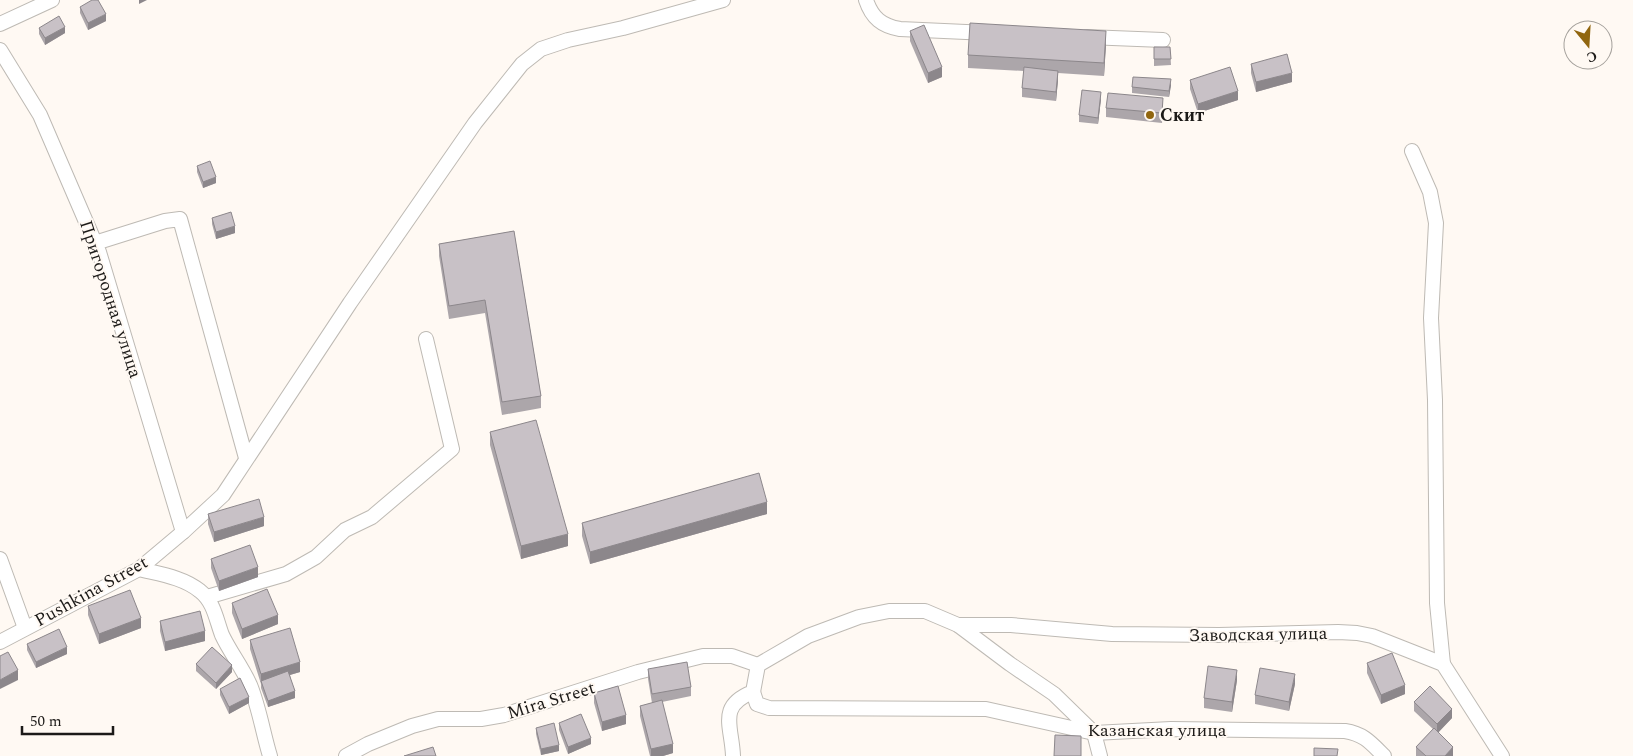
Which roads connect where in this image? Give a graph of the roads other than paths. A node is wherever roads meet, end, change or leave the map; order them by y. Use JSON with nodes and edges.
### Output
{"nodes":[{"id":1,"x":52,"y":0,"type":"edge"},
{"id":2,"x":723,"y":0,"type":"edge"},
{"id":3,"x":866,"y":0,"type":"edge"},
{"id":4,"x":0,"y":24,"type":"edge"},
{"id":5,"x":998,"y":33,"type":"edge"},
{"id":6,"x":1076,"y":36,"type":"edge"},
{"id":7,"x":1163,"y":40,"type":"dead end"},
{"id":8,"x":0,"y":50,"type":"edge"},
{"id":9,"x":1412,"y":151,"type":"dead end"},
{"id":10,"x":95,"y":243,"type":"junction"},
{"id":11,"x":426,"y":339,"type":"dead end"},
{"id":12,"x":246,"y":458,"type":"junction"},
{"id":13,"x":183,"y":532,"type":"junction"},
{"id":14,"x":0,"y":559,"type":"edge"},
{"id":15,"x":139,"y":568,"type":"junction"},
{"id":16,"x":207,"y":597,"type":"junction"},
{"id":17,"x":958,"y":625,"type":"junction"},
{"id":18,"x":25,"y":628,"type":"junction"},
{"id":19,"x":0,"y":642,"type":"edge"},
{"id":20,"x":1443,"y":664,"type":"junction"},
{"id":21,"x":758,"y":665,"type":"junction"},
{"id":22,"x":753,"y":692,"type":"junction"},
{"id":23,"x":1094,"y":733,"type":"junction"},
{"id":24,"x":270,"y":756,"type":"edge"},
{"id":25,"x":346,"y":756,"type":"edge"},
{"id":26,"x":733,"y":756,"type":"edge"},
{"id":27,"x":1100,"y":756,"type":"edge"},
{"id":28,"x":1384,"y":756,"type":"edge"},
{"id":29,"x":1502,"y":756,"type":"edge"}],
"edges":[{"from":1,"to":4,"type":"street"},
{"from":2,"to":12,"type":"street","name":"Pushkina Street"},
{"from":3,"to":5,"type":"street"},
{"from":6,"to":7,"type":"street"},
{"from":8,"to":10,"type":"street","name":"Пригородная улица"},
{"from":9,"to":20,"type":"street"},
{"from":10,"to":12,"type":"street"},
{"from":10,"to":13,"type":"street","name":"Пригородная улица"},
{"from":11,"to":16,"type":"street"},
{"from":12,"to":13,"type":"street","name":"Pushkina Street"},
{"from":13,"to":15,"type":"street","name":"Pushkina Street"},
{"from":14,"to":18,"type":"street"},
{"from":15,"to":16,"type":"street"},
{"from":15,"to":18,"type":"street","name":"Pushkina Street"},
{"from":16,"to":24,"type":"street"},
{"from":17,"to":20,"type":"street","name":"Заводская улица"},
{"from":17,"to":21,"type":"street"},
{"from":17,"to":23,"type":"street"},
{"from":18,"to":19,"type":"street","name":"Pushkina Street"},
{"from":20,"to":29,"type":"street"},
{"from":21,"to":22,"type":"street"},
{"from":21,"to":25,"type":"street","name":"Mira Street"},
{"from":22,"to":23,"type":"street","name":"Казанская улица"},
{"from":22,"to":26,"type":"street"},
{"from":23,"to":27,"type":"street"},
{"from":23,"to":28,"type":"street","name":"Казанская улица"}]}
